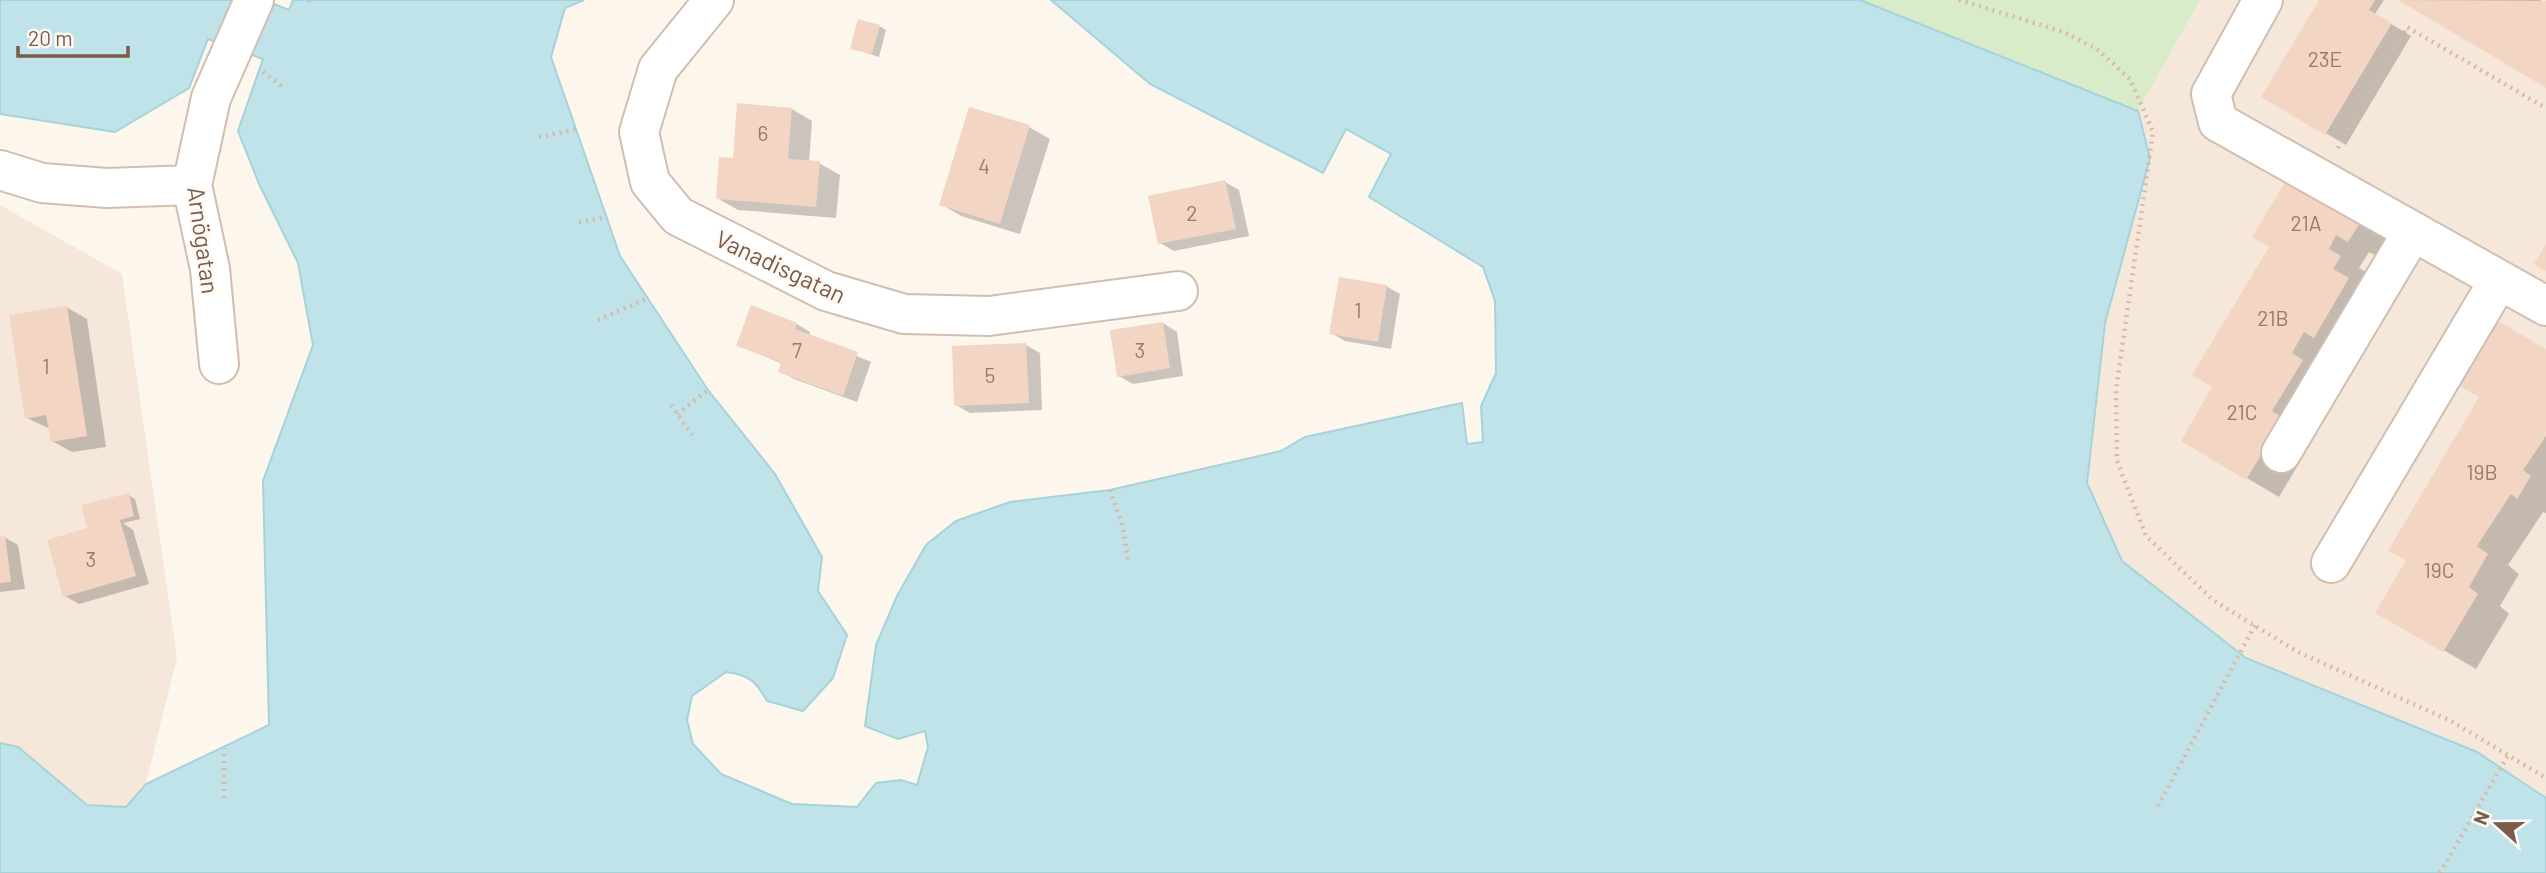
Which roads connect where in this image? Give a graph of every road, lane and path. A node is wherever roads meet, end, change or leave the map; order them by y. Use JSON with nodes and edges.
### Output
{"nodes":[{"id":1,"x":254,"y":0,"type":"edge"},
{"id":2,"x":714,"y":0,"type":"edge"},
{"id":3,"x":1959,"y":0,"type":"edge"},
{"id":4,"x":2263,"y":0,"type":"edge"},
{"id":5,"x":259,"y":69,"type":"dead end"},
{"id":6,"x":283,"y":87,"type":"dead end"},
{"id":7,"x":2546,"y":108,"type":"edge"},
{"id":8,"x":577,"y":129,"type":"dead end"},
{"id":9,"x":539,"y":137,"type":"dead end"},
{"id":10,"x":2335,"y":154,"type":"dead end"},
{"id":11,"x":0,"y":170,"type":"edge"},
{"id":12,"x":192,"y":185,"type":"junction"},
{"id":13,"x":607,"y":217,"type":"dead end"},
{"id":14,"x":579,"y":222,"type":"dead end"},
{"id":15,"x":2413,"y":230,"type":"junction"},
{"id":16,"x":2499,"y":280,"type":"junction"},
{"id":17,"x":1178,"y":291,"type":"dead end"},
{"id":18,"x":648,"y":298,"type":"dead end"},
{"id":19,"x":2546,"y":306,"type":"edge"},
{"id":20,"x":598,"y":320,"type":"dead end"},
{"id":21,"x":219,"y":364,"type":"dead end"},
{"id":22,"x":708,"y":390,"type":"dead end"},
{"id":23,"x":671,"y":405,"type":"dead end"},
{"id":24,"x":677,"y":414,"type":"junction"},
{"id":25,"x":692,"y":435,"type":"dead end"},
{"id":26,"x":2281,"y":453,"type":"dead end"},
{"id":27,"x":1110,"y":490,"type":"dead end"},
{"id":28,"x":1128,"y":560,"type":"dead end"},
{"id":29,"x":2330,"y":562,"type":"dead end"},
{"id":30,"x":2255,"y":625,"type":"junction"},
{"id":31,"x":224,"y":748,"type":"dead end"},
{"id":32,"x":2508,"y":755,"type":"junction"},
{"id":33,"x":2546,"y":778,"type":"edge"},
{"id":34,"x":224,"y":798,"type":"dead end"},
{"id":35,"x":2158,"y":806,"type":"dead end"},
{"id":36,"x":2440,"y":873,"type":"edge"}],
"edges":[{"from":1,"to":12,"type":"street","name":"Arnögatan"},
{"from":2,"to":17,"type":"street","name":"Vanadisgatan"},
{"from":3,"to":30,"type":"path"},
{"from":4,"to":15,"type":"street"},
{"from":5,"to":6,"type":"path"},
{"from":7,"to":10,"type":"path"},
{"from":8,"to":9,"type":"path"},
{"from":11,"to":12,"type":"street"},
{"from":12,"to":21,"type":"street","name":"Arnögatan"},
{"from":13,"to":14,"type":"path"},
{"from":15,"to":16,"type":"street"},
{"from":15,"to":26,"type":"street"},
{"from":16,"to":19,"type":"street"},
{"from":16,"to":29,"type":"street"},
{"from":18,"to":20,"type":"path"},
{"from":22,"to":24,"type":"path"},
{"from":23,"to":24,"type":"path"},
{"from":24,"to":25,"type":"path"},
{"from":27,"to":28,"type":"path"},
{"from":30,"to":32,"type":"path"},
{"from":30,"to":35,"type":"path"},
{"from":31,"to":34,"type":"path"},
{"from":32,"to":33,"type":"path"},
{"from":32,"to":36,"type":"path"}]}
